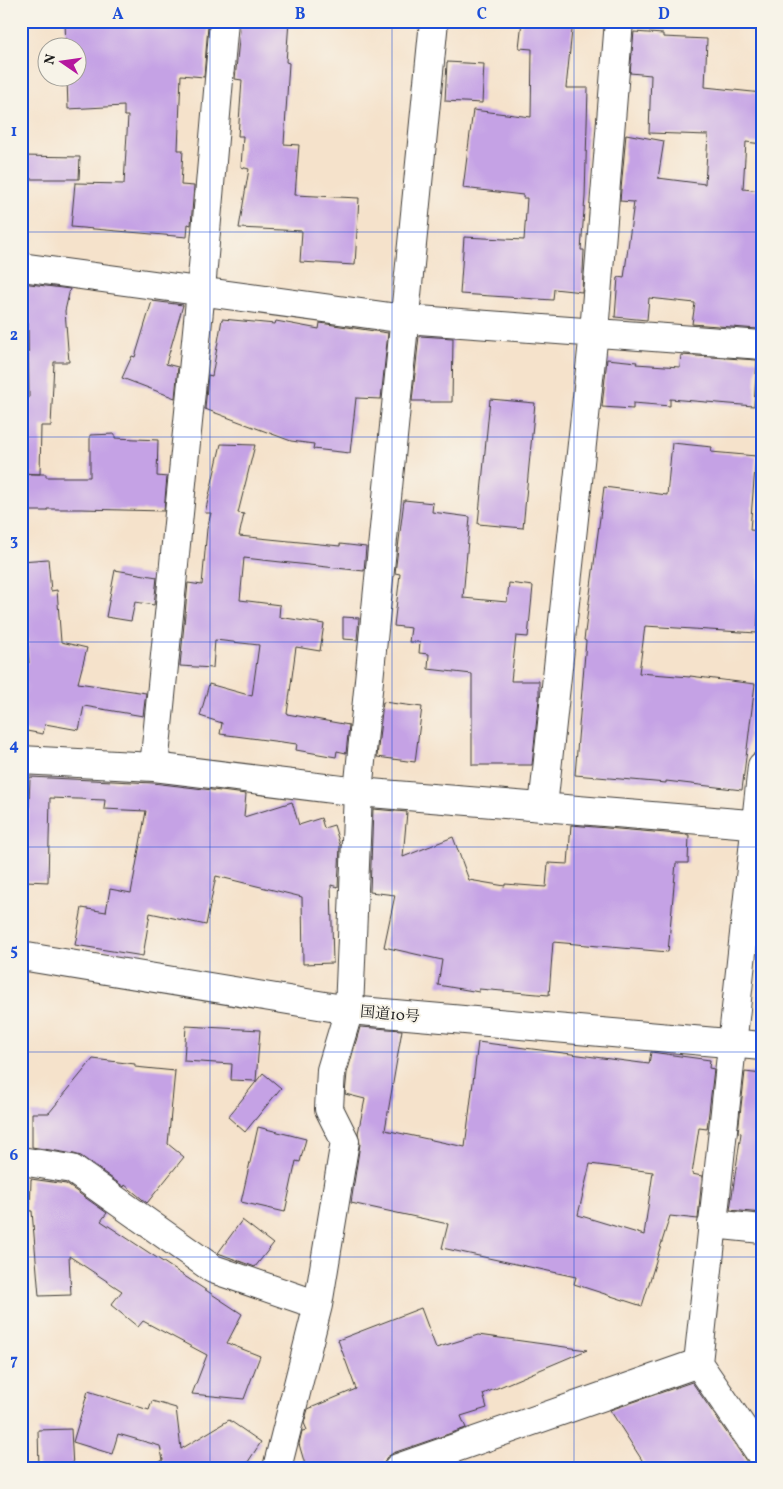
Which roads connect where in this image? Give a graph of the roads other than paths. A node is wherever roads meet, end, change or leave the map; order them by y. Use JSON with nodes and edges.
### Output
{"nodes":[{"id":1,"x":224,"y":21,"type":"edge"},
{"id":2,"x":434,"y":21,"type":"edge"},
{"id":3,"x":620,"y":21,"type":"edge"},
{"id":4,"x":21,"y":267,"type":"edge"},
{"id":5,"x":201,"y":290,"type":"junction"},
{"id":6,"x":405,"y":318,"type":"junction"},
{"id":7,"x":594,"y":332,"type":"junction"},
{"id":8,"x":762,"y":345,"type":"edge"},
{"id":9,"x":21,"y":760,"type":"edge"},
{"id":10,"x":762,"y":766,"type":"edge"},
{"id":11,"x":154,"y":767,"type":"junction"},
{"id":12,"x":358,"y":792,"type":"junction"},
{"id":13,"x":543,"y":807,"type":"junction"},
{"id":14,"x":759,"y":824,"type":"edge"},
{"id":15,"x":21,"y":956,"type":"edge"},
{"id":16,"x":349,"y":1010,"type":"junction"},
{"id":17,"x":731,"y":1044,"type":"junction"},
{"id":18,"x":762,"y":1046,"type":"edge"},
{"id":19,"x":21,"y":1160,"type":"edge"},
{"id":20,"x":712,"y":1224,"type":"junction"},
{"id":21,"x":762,"y":1229,"type":"edge"},
{"id":22,"x":318,"y":1305,"type":"junction"},
{"id":23,"x":698,"y":1363,"type":"junction"},
{"id":24,"x":762,"y":1456,"type":"edge"},
{"id":25,"x":277,"y":1468,"type":"edge"},
{"id":26,"x":398,"y":1468,"type":"edge"}],
"edges":[{"from":1,"to":5,"type":"main road"},
{"from":2,"to":6,"type":"main road"},
{"from":3,"to":7,"type":"main road"},
{"from":4,"to":5,"type":"main road"},
{"from":5,"to":6,"type":"main road"},
{"from":5,"to":11,"type":"main road"},
{"from":6,"to":7,"type":"main road"},
{"from":6,"to":12,"type":"main road"},
{"from":7,"to":8,"type":"main road"},
{"from":7,"to":13,"type":"main road"},
{"from":9,"to":11,"type":"main road"},
{"from":10,"to":14,"type":"main road"},
{"from":11,"to":12,"type":"main road"},
{"from":12,"to":13,"type":"main road"},
{"from":12,"to":16,"type":"main road"},
{"from":13,"to":14,"type":"main road"},
{"from":14,"to":17,"type":"main road"},
{"from":15,"to":16,"type":"main road","name":"国道10号"},
{"from":16,"to":17,"type":"main road","name":"国道10号"},
{"from":16,"to":22,"type":"main road"},
{"from":17,"to":18,"type":"main road","name":"国道10号"},
{"from":17,"to":20,"type":"main road"},
{"from":19,"to":22,"type":"main road"},
{"from":20,"to":21,"type":"main road"},
{"from":20,"to":23,"type":"main road"},
{"from":22,"to":25,"type":"main road"},
{"from":23,"to":24,"type":"main road"},
{"from":23,"to":26,"type":"main road"}]}
